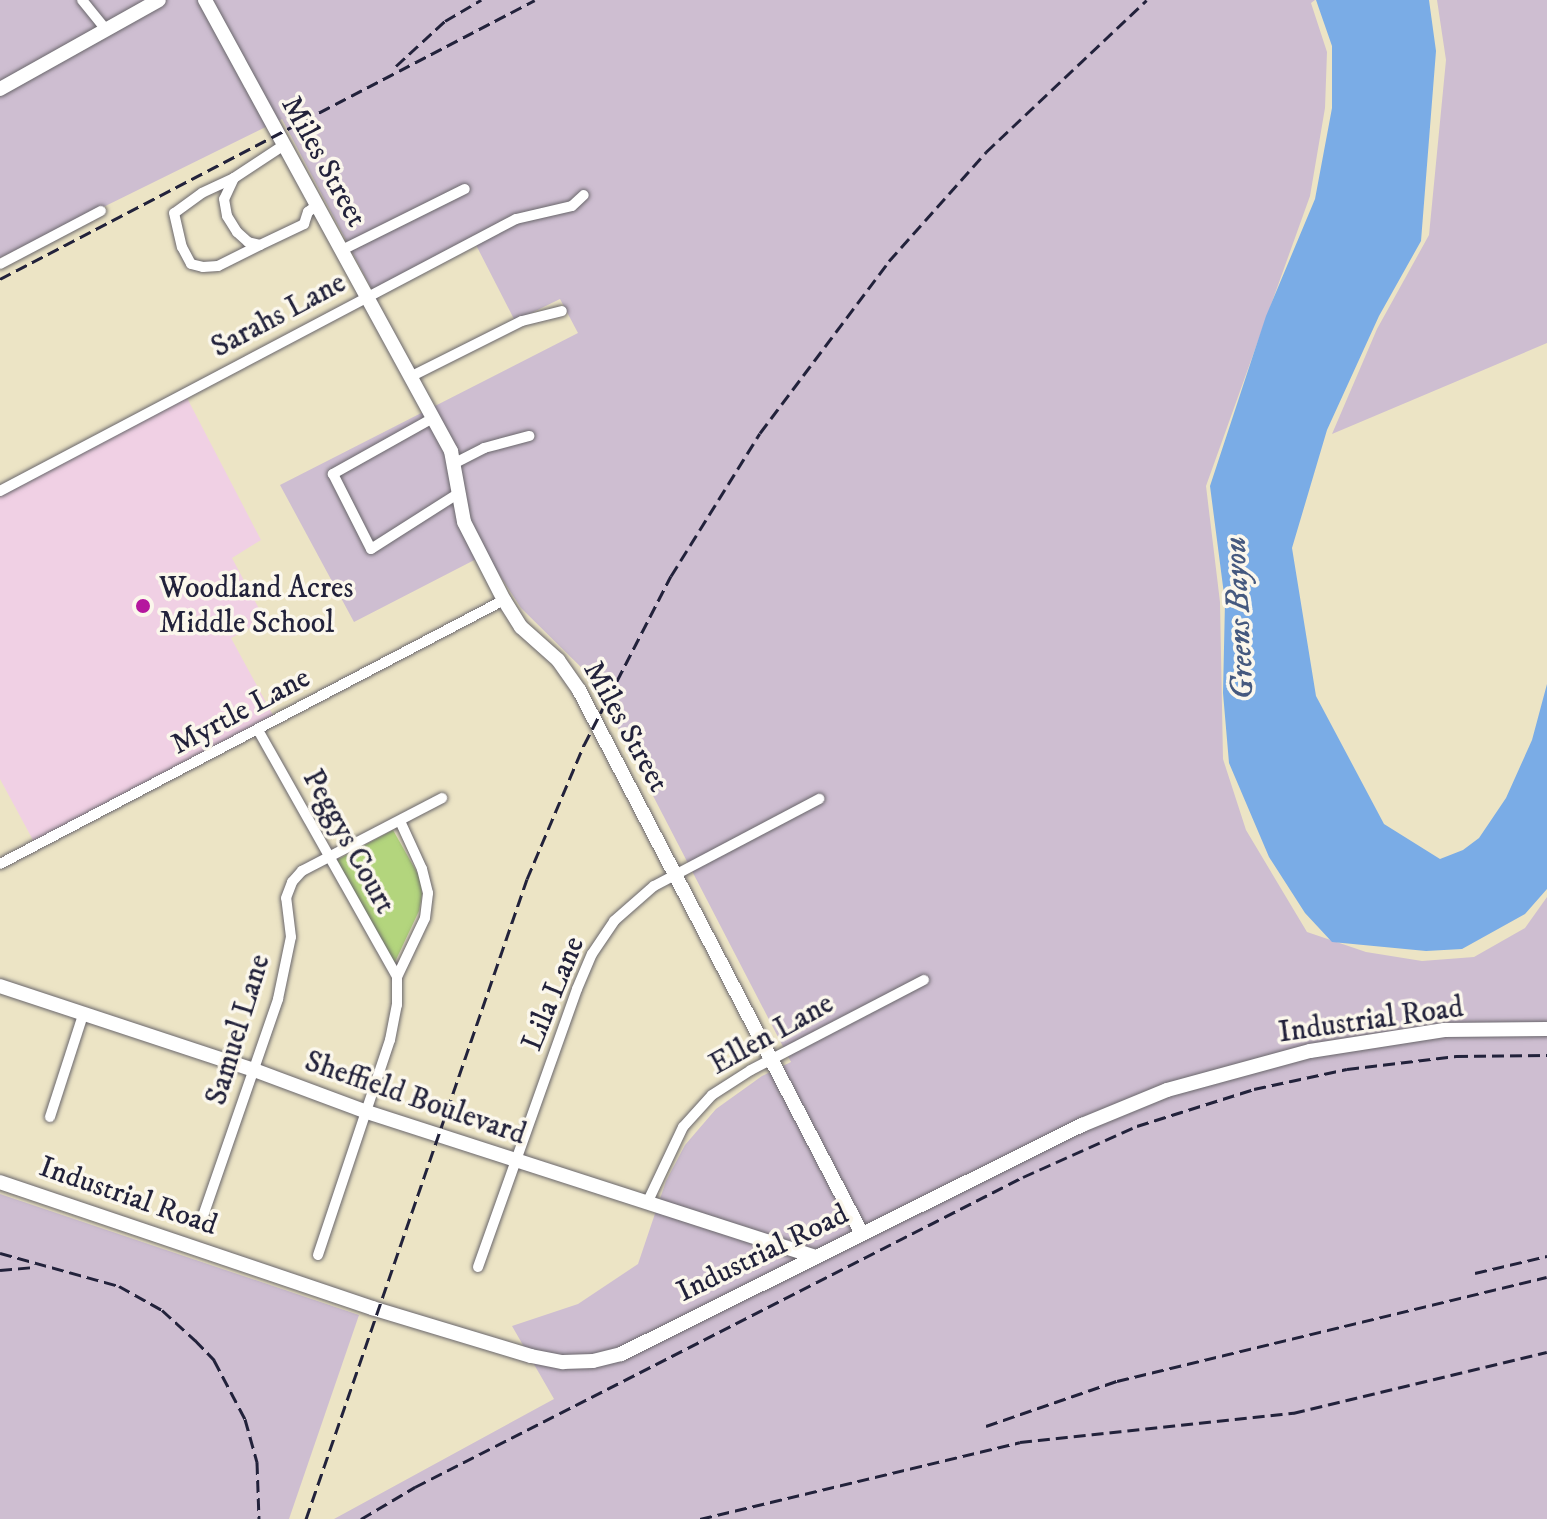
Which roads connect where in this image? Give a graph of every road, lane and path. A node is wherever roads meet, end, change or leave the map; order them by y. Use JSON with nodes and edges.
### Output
{"nodes":[{"id":1,"x":82,"y":0,"type":"edge"},
{"id":2,"x":159,"y":0,"type":"edge"},
{"id":3,"x":205,"y":0,"type":"edge"},
{"id":4,"x":106,"y":30,"type":"junction"},
{"id":5,"x":0,"y":89,"type":"edge"},
{"id":6,"x":284,"y":145,"type":"junction"},
{"id":7,"x":234,"y":178,"type":"junction"},
{"id":8,"x":465,"y":189,"type":"dead end"},
{"id":9,"x":584,"y":195,"type":"dead end"},
{"id":10,"x":317,"y":205,"type":"junction"},
{"id":11,"x":101,"y":211,"type":"dead end"},
{"id":12,"x":260,"y":245,"type":"junction"},
{"id":13,"x":342,"y":250,"type":"junction"},
{"id":14,"x":0,"y":264,"type":"edge"},
{"id":15,"x":367,"y":297,"type":"junction"},
{"id":16,"x":562,"y":311,"type":"dead end"},
{"id":17,"x":410,"y":377,"type":"junction"},
{"id":18,"x":433,"y":418,"type":"junction"},
{"id":19,"x":529,"y":436,"type":"dead end"},
{"id":20,"x":455,"y":463,"type":"junction"},
{"id":21,"x":0,"y":491,"type":"edge"},
{"id":22,"x":459,"y":493,"type":"junction"},
{"id":23,"x":504,"y":600,"type":"junction"},
{"id":24,"x":258,"y":730,"type":"junction"},
{"id":25,"x":442,"y":798,"type":"dead end"},
{"id":26,"x":819,"y":799,"type":"dead end"},
{"id":27,"x":400,"y":821,"type":"junction"},
{"id":28,"x":330,"y":857,"type":"junction"},
{"id":29,"x":0,"y":864,"type":"edge"},
{"id":30,"x":674,"y":874,"type":"junction"},
{"id":31,"x":397,"y":977,"type":"junction"},
{"id":32,"x":924,"y":980,"type":"dead end"},
{"id":33,"x":0,"y":986,"type":"edge"},
{"id":34,"x":83,"y":1015,"type":"junction"},
{"id":35,"x":1547,"y":1029,"type":"edge"},
{"id":36,"x":772,"y":1060,"type":"junction"},
{"id":37,"x":254,"y":1070,"type":"junction"},
{"id":38,"x":364,"y":1111,"type":"junction"},
{"id":39,"x":50,"y":1117,"type":"dead end"},
{"id":40,"x":516,"y":1161,"type":"junction"},
{"id":41,"x":0,"y":1182,"type":"edge"},
{"id":42,"x":648,"y":1201,"type":"junction"},
{"id":43,"x":203,"y":1216,"type":"dead end"},
{"id":44,"x":862,"y":1234,"type":"junction"},
{"id":45,"x":318,"y":1255,"type":"dead end"},
{"id":46,"x":815,"y":1257,"type":"junction"},
{"id":47,"x":478,"y":1267,"type":"dead end"}],
"edges":[{"from":1,"to":4,"type":"street"},
{"from":2,"to":4,"type":"street"},
{"from":3,"to":6,"type":"street","name":"Miles Street"},
{"from":4,"to":5,"type":"street"},
{"from":6,"to":7,"type":"street"},
{"from":6,"to":10,"type":"street","name":"Miles Street"},
{"from":7,"to":12,"type":"street"},
{"from":7,"to":12,"type":"street"},
{"from":8,"to":13,"type":"street"},
{"from":9,"to":15,"type":"street","name":"Sarahs Lane"},
{"from":10,"to":12,"type":"street"},
{"from":10,"to":13,"type":"street","name":"Miles Street"},
{"from":11,"to":14,"type":"street"},
{"from":13,"to":15,"type":"street","name":"Miles Street"},
{"from":15,"to":17,"type":"street","name":"Miles Street"},
{"from":15,"to":21,"type":"street","name":"Sarahs Lane"},
{"from":16,"to":17,"type":"street"},
{"from":17,"to":18,"type":"street","name":"Miles Street"},
{"from":18,"to":20,"type":"street","name":"Miles Street"},
{"from":18,"to":22,"type":"street"},
{"from":19,"to":20,"type":"street"},
{"from":20,"to":22,"type":"street","name":"Miles Street"},
{"from":22,"to":23,"type":"street","name":"Miles Street"},
{"from":23,"to":24,"type":"street","name":"Myrtle Lane"},
{"from":23,"to":30,"type":"street","name":"Miles Street"},
{"from":24,"to":28,"type":"street","name":"Peggys Court"},
{"from":24,"to":29,"type":"street","name":"Myrtle Lane"},
{"from":25,"to":27,"type":"street","name":"Samuel Lane"},
{"from":26,"to":30,"type":"street","name":"Lila Lane"},
{"from":27,"to":28,"type":"street","name":"Samuel Lane"},
{"from":27,"to":31,"type":"street"},
{"from":28,"to":31,"type":"street","name":"Peggys Court"},
{"from":28,"to":37,"type":"street","name":"Samuel Lane"},
{"from":30,"to":36,"type":"street","name":"Miles Street"},
{"from":30,"to":40,"type":"street","name":"Lila Lane"},
{"from":31,"to":38,"type":"street"},
{"from":32,"to":36,"type":"street","name":"Ellen Lane"},
{"from":33,"to":34,"type":"street","name":"Sheffield Boulevard"},
{"from":34,"to":37,"type":"street","name":"Sheffield Boulevard"},
{"from":34,"to":39,"type":"street"},
{"from":35,"to":44,"type":"street","name":"Industrial Road"},
{"from":36,"to":42,"type":"street","name":"Ellen Lane"},
{"from":36,"to":44,"type":"street","name":"Miles Street"},
{"from":37,"to":38,"type":"street","name":"Sheffield Boulevard"},
{"from":37,"to":43,"type":"street","name":"Samuel Lane"},
{"from":38,"to":40,"type":"street","name":"Sheffield Boulevard"},
{"from":38,"to":45,"type":"street"},
{"from":40,"to":42,"type":"street","name":"Sheffield Boulevard"},
{"from":40,"to":47,"type":"street","name":"Lila Lane"},
{"from":41,"to":46,"type":"street","name":"Industrial Road"},
{"from":42,"to":46,"type":"street","name":"Sheffield Boulevard"},
{"from":44,"to":46,"type":"street","name":"Industrial Road"}]}
